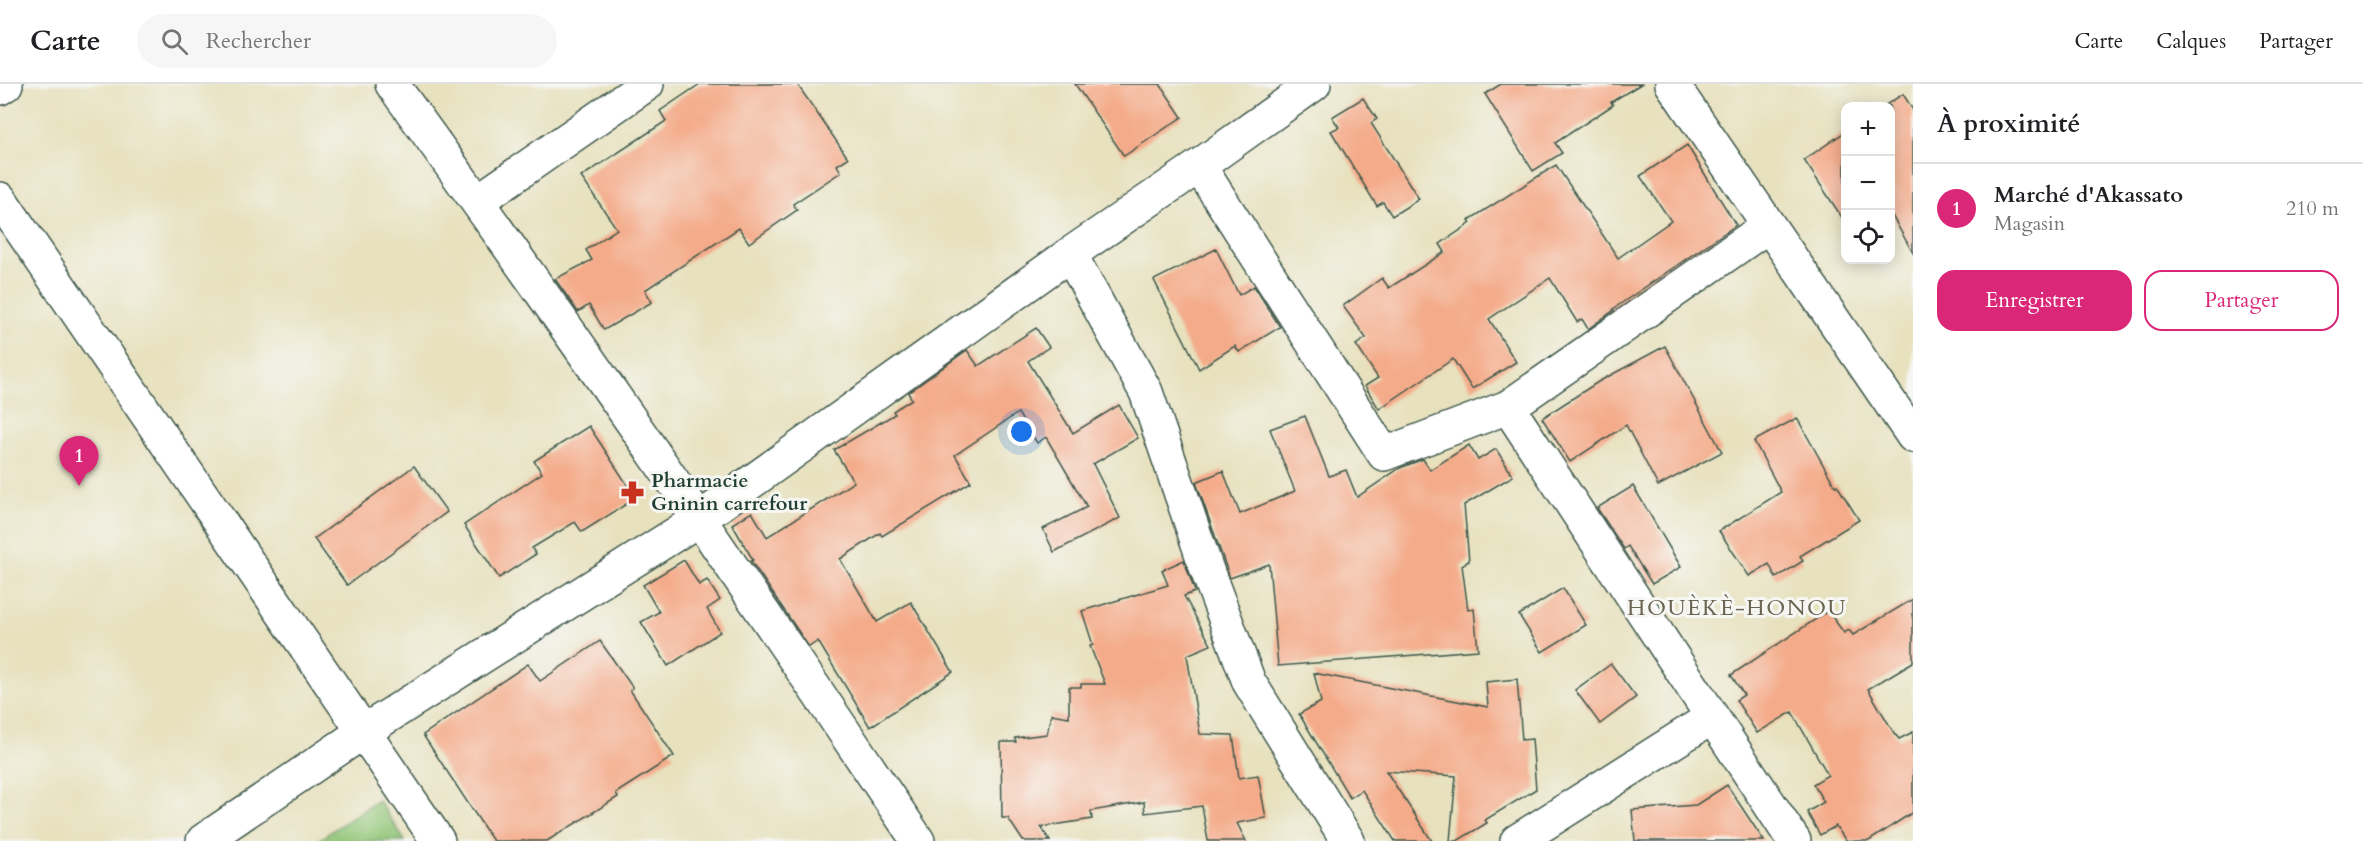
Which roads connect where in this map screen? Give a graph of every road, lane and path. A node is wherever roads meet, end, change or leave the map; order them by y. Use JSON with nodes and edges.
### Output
{"nodes":[{"id":1,"x":6,"y":84,"type":"edge"},
{"id":2,"x":392,"y":84,"type":"edge"},
{"id":3,"x":646,"y":84,"type":"edge"},
{"id":4,"x":1314,"y":84,"type":"edge"},
{"id":5,"x":1672,"y":84,"type":"edge"},
{"id":6,"x":0,"y":88,"type":"edge"},
{"id":7,"x":1199,"y":166,"type":"junction"},
{"id":8,"x":0,"y":199,"type":"edge"},
{"id":9,"x":478,"y":201,"type":"junction"},
{"id":10,"x":1768,"y":226,"type":"junction"},
{"id":11,"x":1070,"y":254,"type":"junction"},
{"id":12,"x":1508,"y":407,"type":"junction"},
{"id":13,"x":1913,"y":436,"type":"edge"},
{"id":14,"x":700,"y":518,"type":"junction"},
{"id":15,"x":1711,"y":718,"type":"junction"},
{"id":16,"x":363,"y":732,"type":"junction"},
{"id":17,"x":203,"y":841,"type":"edge"},
{"id":18,"x":438,"y":841,"type":"edge"},
{"id":19,"x":918,"y":841,"type":"edge"},
{"id":20,"x":1348,"y":841,"type":"edge"},
{"id":21,"x":1518,"y":841,"type":"edge"},
{"id":22,"x":1794,"y":841,"type":"edge"}],
"edges":[{"from":1,"to":6,"type":"street"},
{"from":2,"to":9,"type":"street"},
{"from":3,"to":9,"type":"street"},
{"from":4,"to":7,"type":"street"},
{"from":5,"to":10,"type":"street"},
{"from":7,"to":11,"type":"street"},
{"from":7,"to":12,"type":"street"},
{"from":8,"to":16,"type":"street"},
{"from":9,"to":14,"type":"street"},
{"from":10,"to":12,"type":"street"},
{"from":10,"to":13,"type":"street"},
{"from":11,"to":14,"type":"street"},
{"from":11,"to":20,"type":"street"},
{"from":12,"to":15,"type":"street"},
{"from":14,"to":16,"type":"street"},
{"from":14,"to":19,"type":"street"},
{"from":15,"to":21,"type":"street"},
{"from":15,"to":22,"type":"street"},
{"from":16,"to":17,"type":"street"},
{"from":16,"to":18,"type":"street"}]}
